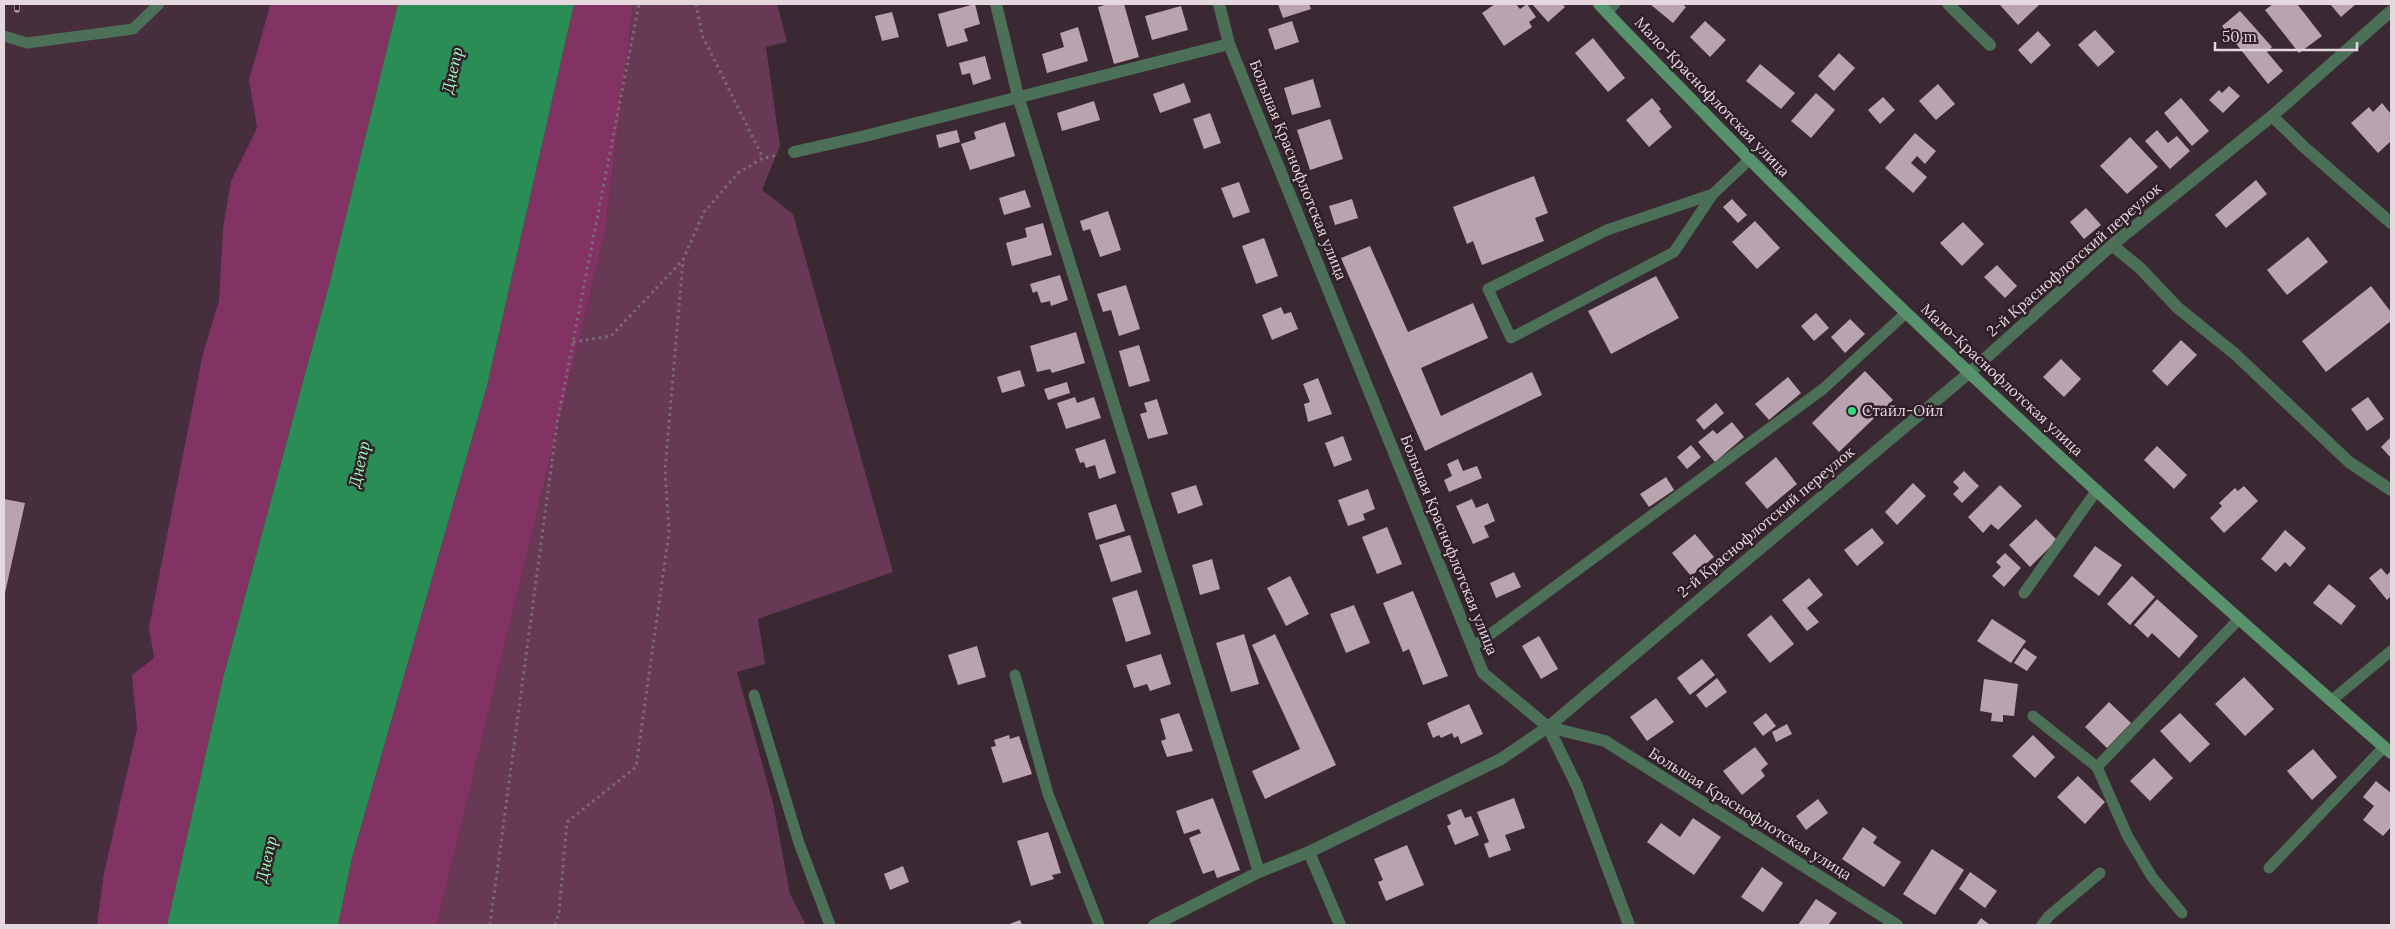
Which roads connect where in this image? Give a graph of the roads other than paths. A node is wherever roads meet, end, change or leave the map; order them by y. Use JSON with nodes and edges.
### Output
{"nodes":[{"id":1,"x":159,"y":4,"type":"edge"},
{"id":2,"x":996,"y":4,"type":"edge"},
{"id":3,"x":1219,"y":4,"type":"edge"},
{"id":4,"x":1948,"y":4,"type":"edge"},
{"id":5,"x":1606,"y":7,"type":"edge"},
{"id":6,"x":2391,"y":11,"type":"edge"},
{"id":7,"x":4,"y":36,"type":"edge"},
{"id":8,"x":1229,"y":44,"type":"junction"},
{"id":9,"x":1990,"y":45,"type":"dead end"},
{"id":10,"x":1018,"y":96,"type":"junction"},
{"id":11,"x":2272,"y":116,"type":"junction"},
{"id":12,"x":794,"y":152,"type":"road end"},
{"id":13,"x":1750,"y":159,"type":"junction"},
{"id":14,"x":1712,"y":194,"type":"junction"},
{"id":15,"x":2391,"y":223,"type":"edge"},
{"id":16,"x":2112,"y":245,"type":"junction"},
{"id":17,"x":1906,"y":313,"type":"junction"},
{"id":18,"x":1969,"y":373,"type":"junction"},
{"id":19,"x":2097,"y":490,"type":"junction"},
{"id":20,"x":2391,"y":490,"type":"edge"},
{"id":21,"x":2024,"y":593,"type":"dead end"},
{"id":22,"x":2239,"y":619,"type":"junction"},
{"id":23,"x":1473,"y":647,"type":"junction"},
{"id":24,"x":2391,"y":651,"type":"edge"},
{"id":25,"x":1015,"y":675,"type":"dead end"},
{"id":26,"x":754,"y":695,"type":"dead end"},
{"id":27,"x":2332,"y":700,"type":"junction"},
{"id":28,"x":2033,"y":716,"type":"dead end"},
{"id":29,"x":1548,"y":727,"type":"junction"},
{"id":30,"x":2388,"y":750,"type":"edge"},
{"id":31,"x":2097,"y":767,"type":"junction"},
{"id":32,"x":1309,"y":852,"type":"junction"},
{"id":33,"x":2269,"y":868,"type":"dead end"},
{"id":34,"x":1259,"y":872,"type":"junction"},
{"id":35,"x":2100,"y":873,"type":"dead end"},
{"id":36,"x":2182,"y":913,"type":"dead end"},
{"id":37,"x":830,"y":925,"type":"edge"},
{"id":38,"x":1099,"y":925,"type":"edge"},
{"id":39,"x":1154,"y":925,"type":"edge"},
{"id":40,"x":1340,"y":925,"type":"edge"},
{"id":41,"x":1629,"y":925,"type":"edge"},
{"id":42,"x":1897,"y":925,"type":"edge"},
{"id":43,"x":2042,"y":925,"type":"edge"}],
"edges":[{"from":1,"to":7,"type":"lane"},
{"from":2,"to":10,"type":"street"},
{"from":3,"to":8,"type":"street","name":"Большая Краснофлотская улица"},
{"from":4,"to":9,"type":"street"},
{"from":5,"to":13,"type":"street","name":"Мало-Краснофлотская улица"},
{"from":6,"to":11,"type":"street","name":"2-й Краснофлотский переулок"},
{"from":8,"to":10,"type":"street"},
{"from":8,"to":23,"type":"street","name":"Большая Краснофлотская улица"},
{"from":10,"to":12,"type":"street"},
{"from":10,"to":34,"type":"street"},
{"from":11,"to":15,"type":"street"},
{"from":11,"to":16,"type":"street","name":"2-й Краснофлотский переулок"},
{"from":13,"to":14,"type":"lane"},
{"from":13,"to":17,"type":"street","name":"Мало-Краснофлотская улица"},
{"from":14,"to":14,"type":"lane"},
{"from":16,"to":18,"type":"street","name":"2-й Краснофлотский переулок"},
{"from":16,"to":20,"type":"street"},
{"from":17,"to":18,"type":"street","name":"Мало-Краснофлотская улица"},
{"from":17,"to":23,"type":"lane"},
{"from":18,"to":19,"type":"street","name":"Мало-Краснофлотская улица"},
{"from":18,"to":29,"type":"street","name":"2-й Краснофлотский переулок"},
{"from":19,"to":21,"type":"lane"},
{"from":19,"to":22,"type":"street","name":"Мало-Краснофлотская улица"},
{"from":22,"to":27,"type":"street","name":"Мало-Краснофлотская улица"},
{"from":22,"to":31,"type":"lane"},
{"from":23,"to":29,"type":"street","name":"Большая Краснофлотская улица"},
{"from":24,"to":27,"type":"lane"},
{"from":25,"to":38,"type":"lane"},
{"from":26,"to":37,"type":"lane"},
{"from":27,"to":30,"type":"street","name":"Мало-Краснофлотская улица"},
{"from":28,"to":31,"type":"lane"},
{"from":29,"to":32,"type":"street","name":"2-й Краснофлотский переулок"},
{"from":29,"to":41,"type":"street"},
{"from":29,"to":42,"type":"street","name":"Большая Краснофлотская улица"},
{"from":30,"to":33,"type":"lane"},
{"from":31,"to":36,"type":"lane"},
{"from":32,"to":34,"type":"street","name":"2-й Краснофлотский переулок"},
{"from":32,"to":40,"type":"street"},
{"from":34,"to":39,"type":"street","name":"2-й Краснофлотский переулок"},
{"from":35,"to":43,"type":"lane"}]}
